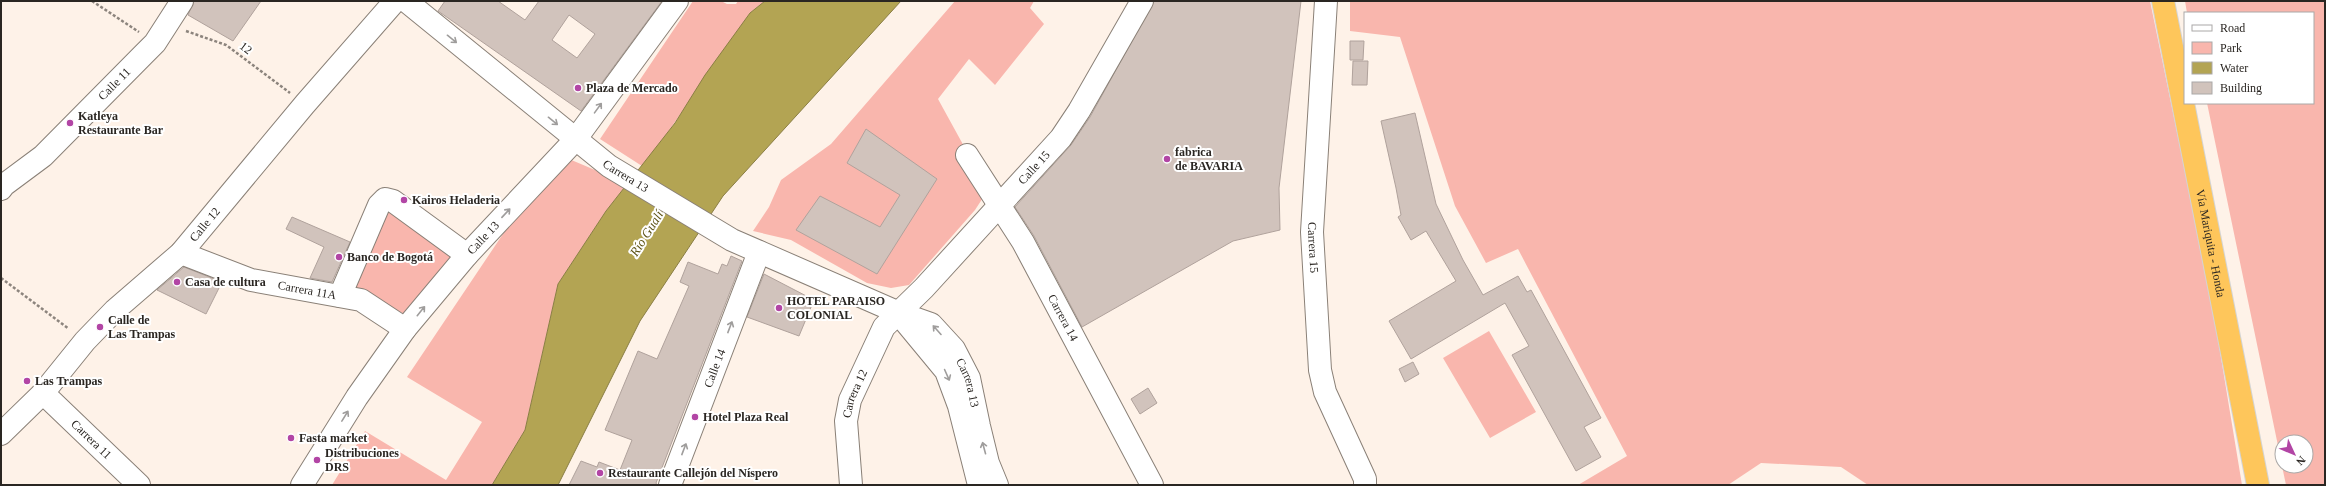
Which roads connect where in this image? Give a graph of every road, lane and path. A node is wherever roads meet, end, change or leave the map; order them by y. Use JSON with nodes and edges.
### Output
{"nodes":[{"id":1,"x":92,"y":1,"type":"edge"},
{"id":2,"x":182,"y":1,"type":"edge"},
{"id":3,"x":395,"y":1,"type":"edge"},
{"id":4,"x":677,"y":1,"type":"edge"},
{"id":5,"x":1142,"y":1,"type":"edge"},
{"id":6,"x":1326,"y":1,"type":"edge"},
{"id":7,"x":2163,"y":1,"type":"edge"},
{"id":8,"x":420,"y":5,"type":"edge"},
{"id":9,"x":161,"y":34,"type":"junction"},
{"id":10,"x":305,"y":104,"type":"junction"},
{"id":11,"x":576,"y":140,"type":"junction"},
{"id":12,"x":968,"y":155,"type":"dead end"},
{"id":13,"x":2,"y":186,"type":"edge"},
{"id":14,"x":999,"y":204,"type":"junction"},
{"id":15,"x":759,"y":252,"type":"junction"},
{"id":16,"x":181,"y":253,"type":"junction"},
{"id":17,"x":467,"y":255,"type":"junction"},
{"id":18,"x":1,"y":278,"type":"edge"},
{"id":19,"x":340,"y":296,"type":"junction"},
{"id":20,"x":897,"y":312,"type":"junction"},
{"id":21,"x":406,"y":329,"type":"junction"},
{"id":22,"x":85,"y":341,"type":"junction"},
{"id":23,"x":43,"y":393,"type":"junction"},
{"id":24,"x":1,"y":434,"type":"edge"},
{"id":25,"x":139,"y":485,"type":"edge"},
{"id":26,"x":302,"y":485,"type":"edge"},
{"id":27,"x":670,"y":485,"type":"edge"},
{"id":28,"x":851,"y":485,"type":"edge"},
{"id":29,"x":979,"y":485,"type":"edge"},
{"id":30,"x":997,"y":485,"type":"edge"},
{"id":31,"x":1152,"y":485,"type":"edge"},
{"id":32,"x":1365,"y":485,"type":"edge"},
{"id":33,"x":2258,"y":485,"type":"edge"}],
"edges":[{"from":1,"to":9,"type":"path","name":"12"},
{"from":2,"to":9,"type":"street","name":"Calle 11"},
{"from":3,"to":10,"type":"street","name":"Calle 12"},
{"from":11,"to":4,"type":"street","name":"Calle 13","one_way":true},
{"from":5,"to":14,"type":"street","name":"Calle 15"},
{"from":6,"to":32,"type":"street","name":"Carrera 15"},
{"from":7,"to":33,"type":"highway","name":"Vía Mariquita - Honda"},
{"from":8,"to":11,"type":"street","name":"Carrera 13","one_way":true},
{"from":9,"to":10,"type":"path","name":"12"},
{"from":9,"to":13,"type":"street","name":"Calle 11"},
{"from":10,"to":16,"type":"street","name":"Calle 12"},
{"from":11,"to":15,"type":"street","name":"Carrera 13"},
{"from":17,"to":11,"type":"street","name":"Calle 13","one_way":true},
{"from":12,"to":14,"type":"street","name":"Carrera 14"},
{"from":14,"to":20,"type":"street","name":"Calle 15"},
{"from":14,"to":31,"type":"street","name":"Carrera 14"},
{"from":15,"to":20,"type":"street","name":"Carrera 13"},
{"from":27,"to":15,"type":"street","name":"Calle 14","one_way":true},
{"from":16,"to":19,"type":"street","name":"Carrera 11A"},
{"from":16,"to":22,"type":"street","name":"Calle 12"},
{"from":17,"to":19,"type":"street"},
{"from":21,"to":17,"type":"street","name":"Calle 13","one_way":true},
{"from":18,"to":22,"type":"path"},
{"from":19,"to":21,"type":"street","name":"Carrera 11A"},
{"from":20,"to":28,"type":"street","name":"Carrera 12"},
{"from":20,"to":29,"type":"street","name":"Carrera 13","one_way":true},
{"from":30,"to":20,"type":"street","name":"Carrera 13","one_way":true},
{"from":26,"to":21,"type":"street","name":"Calle 13","one_way":true},
{"from":22,"to":23,"type":"street","name":"Calle 12"},
{"from":23,"to":24,"type":"street","name":"Calle 12"},
{"from":23,"to":25,"type":"street","name":"Carrera 11"}]}
